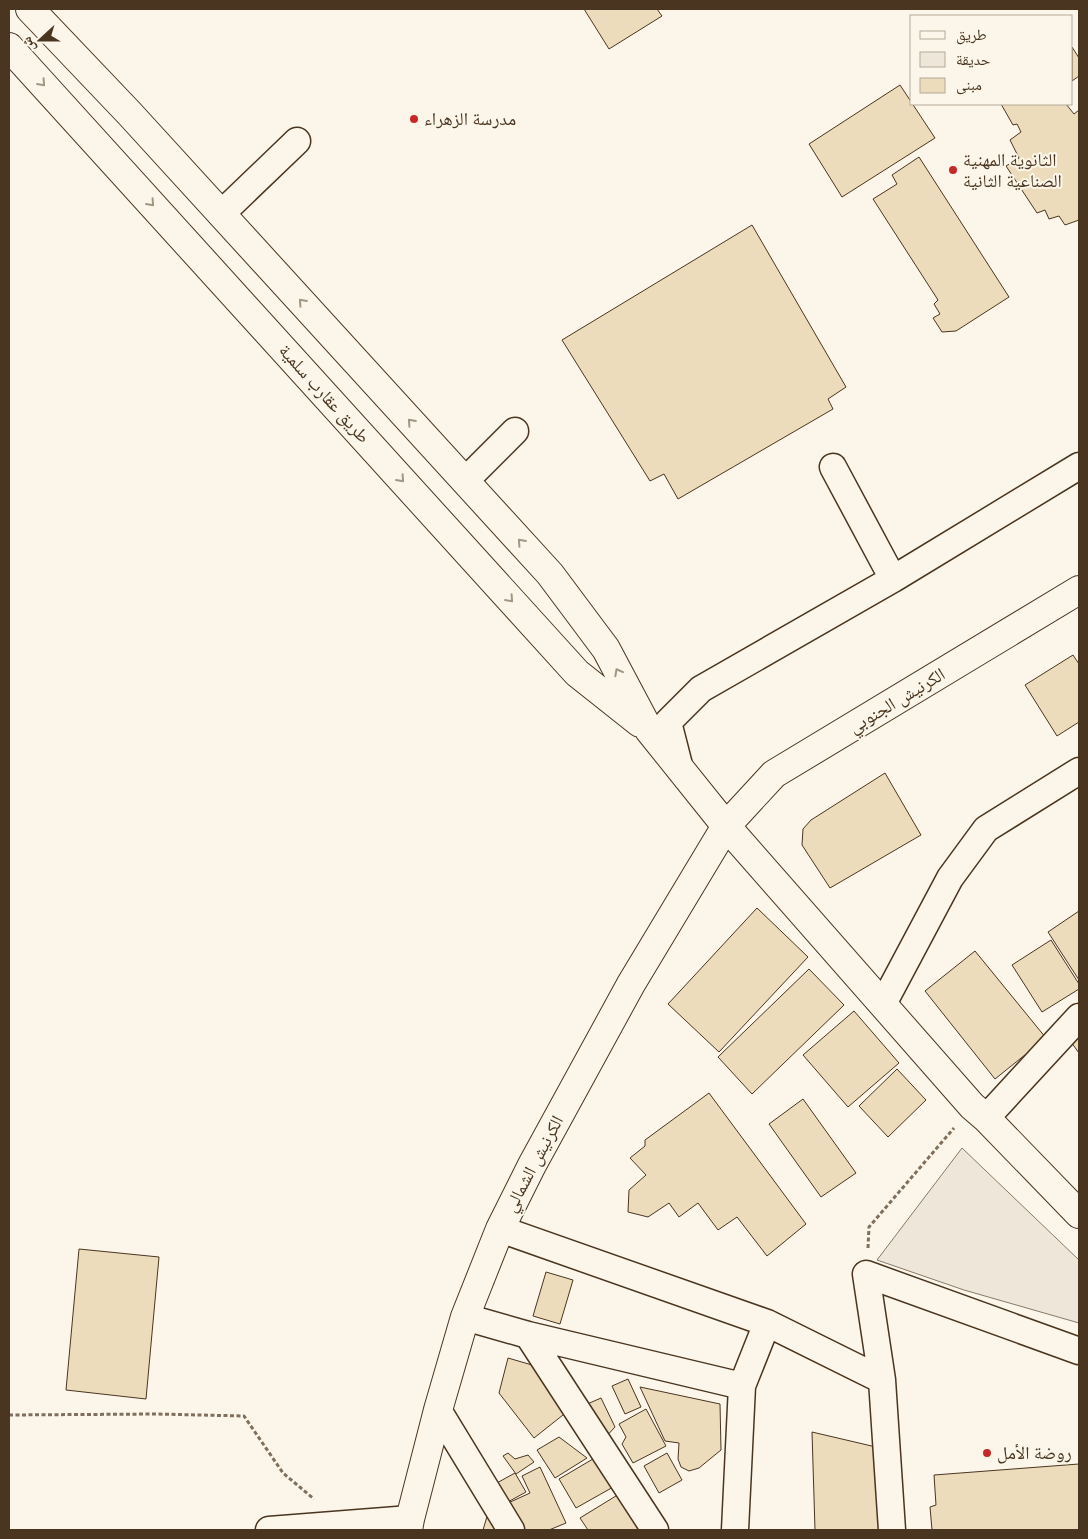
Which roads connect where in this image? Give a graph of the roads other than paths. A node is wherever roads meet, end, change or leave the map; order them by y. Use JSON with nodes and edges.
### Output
{"nodes":[{"id":1,"x":30,"y":9,"type":"edge"},
{"id":2,"x":9,"y":47,"type":"edge"},
{"id":3,"x":297,"y":141,"type":"dead end"},
{"id":4,"x":221,"y":214,"type":"junction"},
{"id":5,"x":515,"y":430,"type":"dead end"},
{"id":6,"x":1079,"y":466,"type":"edge"},
{"id":7,"x":833,"y":467,"type":"dead end"},
{"id":8,"x":465,"y":481,"type":"junction"},
{"id":9,"x":893,"y":579,"type":"junction"},
{"id":10,"x":1079,"y":590,"type":"edge"},
{"id":11,"x":649,"y":730,"type":"junction"},
{"id":12,"x":680,"y":769,"type":"junction"},
{"id":13,"x":1079,"y":771,"type":"edge"},
{"id":14,"x":726,"y":826,"type":"junction"},
{"id":15,"x":883,"y":1004,"type":"junction"},
{"id":16,"x":1079,"y":1017,"type":"edge"},
{"id":17,"x":979,"y":1112,"type":"junction"},
{"id":18,"x":1079,"y":1214,"type":"edge"},
{"id":19,"x":500,"y":1229,"type":"junction"},
{"id":20,"x":464,"y":1317,"type":"junction"},
{"id":21,"x":767,"y":1322,"type":"junction"},
{"id":22,"x":528,"y":1335,"type":"junction"},
{"id":23,"x":1079,"y":1351,"type":"edge"},
{"id":24,"x":882,"y":1380,"type":"junction"},
{"id":25,"x":742,"y":1386,"type":"junction"},
{"id":26,"x":438,"y":1410,"type":"junction"},
{"id":27,"x":409,"y":1525,"type":"edge"},
{"id":28,"x":269,"y":1530,"type":"edge"},
{"id":29,"x":511,"y":1530,"type":"edge"},
{"id":30,"x":655,"y":1530,"type":"edge"},
{"id":31,"x":735,"y":1530,"type":"edge"},
{"id":32,"x":892,"y":1530,"type":"edge"}],
"edges":[{"from":1,"to":4,"type":"main road"},
{"from":2,"to":11,"type":"main road","name":"طريق عقارب سلمية","one_way":true},
{"from":3,"to":4,"type":"street"},
{"from":8,"to":4,"type":"main road","one_way":true},
{"from":5,"to":8,"type":"street"},
{"from":6,"to":9,"type":"street"},
{"from":7,"to":9,"type":"street"},
{"from":11,"to":8,"type":"main road","one_way":true},
{"from":9,"to":12,"type":"street"},
{"from":10,"to":14,"type":"main road","name":"الكرنيش الجنوبي"},
{"from":11,"to":12,"type":"main road"},
{"from":12,"to":14,"type":"main road"},
{"from":13,"to":15,"type":"street"},
{"from":14,"to":15,"type":"main road"},
{"from":14,"to":19,"type":"main road","name":"الكرنيش الشمالي"},
{"from":15,"to":17,"type":"main road"},
{"from":16,"to":17,"type":"street"},
{"from":17,"to":18,"type":"main road"},
{"from":19,"to":20,"type":"main road","name":"الكرنيش الشمالي"},
{"from":19,"to":21,"type":"street"},
{"from":20,"to":22,"type":"street"},
{"from":20,"to":26,"type":"main road","name":"الكرنيش الشمالي"},
{"from":21,"to":24,"type":"street"},
{"from":21,"to":25,"type":"street"},
{"from":22,"to":25,"type":"street"},
{"from":22,"to":30,"type":"street"},
{"from":23,"to":24,"type":"street"},
{"from":24,"to":32,"type":"street"},
{"from":25,"to":31,"type":"street"},
{"from":26,"to":27,"type":"main road","name":"الكرنيش الشمالي"},
{"from":26,"to":29,"type":"street"},
{"from":27,"to":28,"type":"street"}]}
